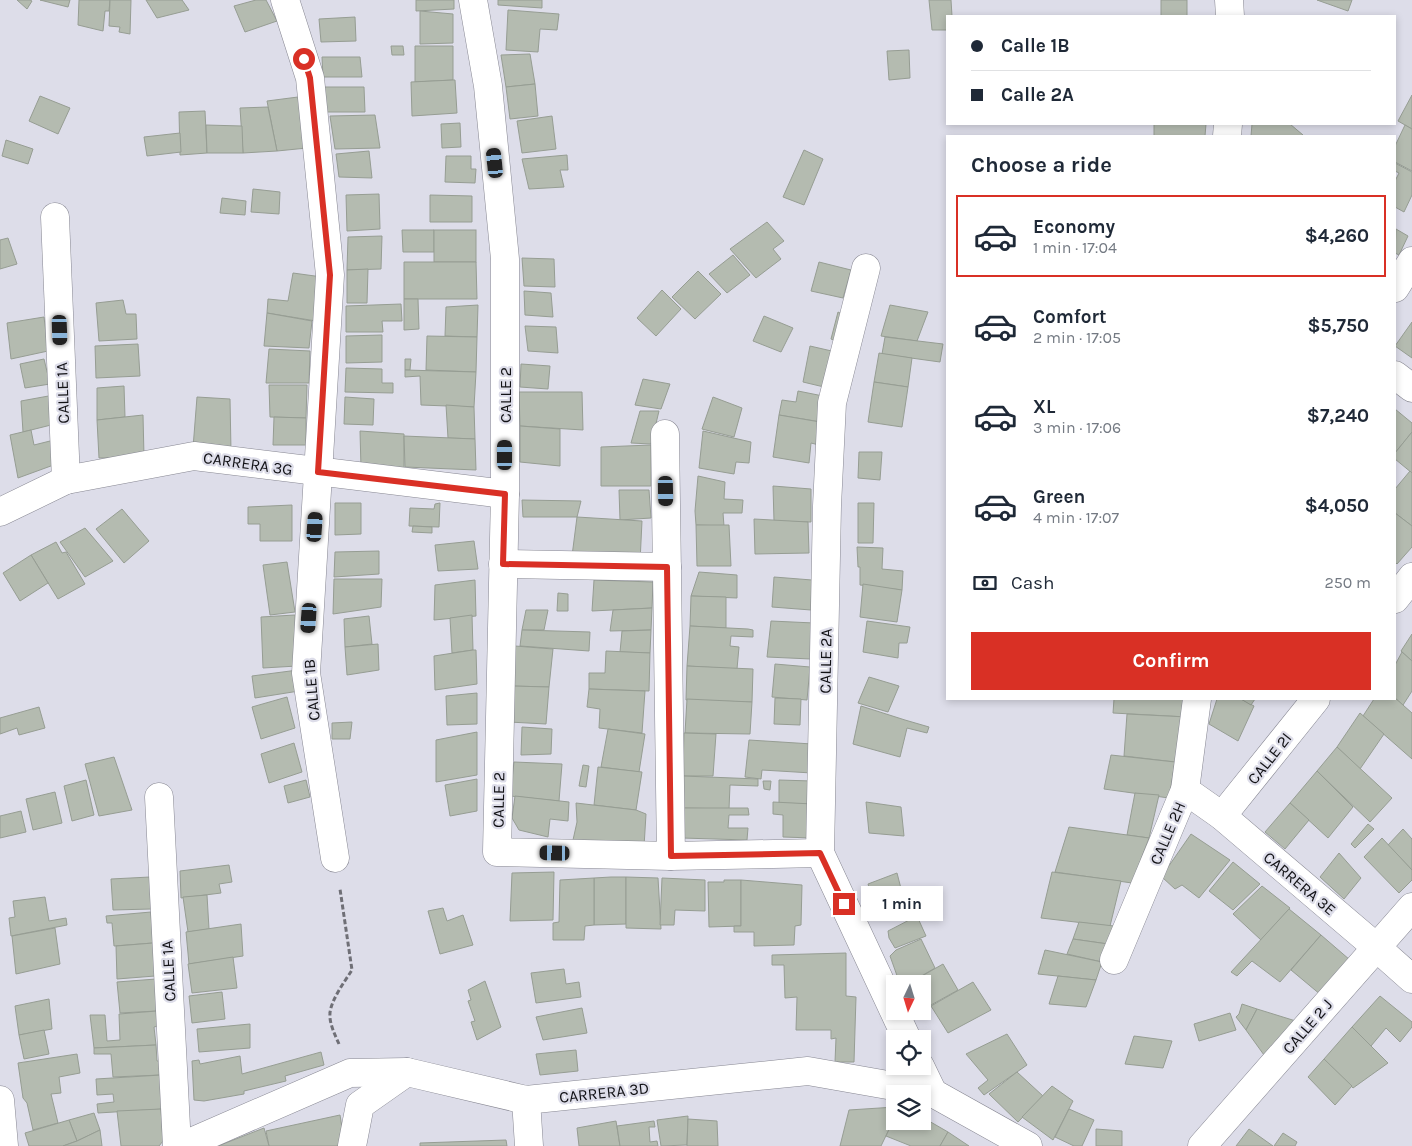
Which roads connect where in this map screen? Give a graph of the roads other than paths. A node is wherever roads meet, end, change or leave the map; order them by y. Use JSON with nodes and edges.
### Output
{"nodes":[{"id":1,"x":285,"y":0,"type":"edge"},
{"id":2,"x":473,"y":0,"type":"edge"},
{"id":3,"x":1229,"y":0,"type":"edge"},
{"id":4,"x":1230,"y":15,"type":"edge"},
{"id":5,"x":55,"y":217,"type":"dead end"},
{"id":6,"x":1412,"y":261,"type":"edge"},
{"id":7,"x":866,"y":268,"type":"dead end"},
{"id":8,"x":1396,"y":286,"type":"edge"},
{"id":9,"x":1396,"y":376,"type":"edge"},
{"id":10,"x":1412,"y":388,"type":"edge"},
{"id":11,"x":666,"y":434,"type":"dead end"},
{"id":12,"x":318,"y":472,"type":"junction"},
{"id":13,"x":66,"y":480,"type":"junction"},
{"id":14,"x":505,"y":494,"type":"junction"},
{"id":15,"x":0,"y":512,"type":"edge"},
{"id":16,"x":503,"y":564,"type":"junction"},
{"id":17,"x":667,"y":567,"type":"junction"},
{"id":18,"x":1412,"y":577,"type":"edge"},
{"id":19,"x":1396,"y":598,"type":"edge"},
{"id":20,"x":1197,"y":700,"type":"edge"},
{"id":21,"x":1315,"y":700,"type":"edge"},
{"id":22,"x":1185,"y":790,"type":"junction"},
{"id":23,"x":159,"y":797,"type":"dead end"},
{"id":24,"x":1222,"y":816,"type":"junction"},
{"id":25,"x":820,"y":853,"type":"junction"},
{"id":26,"x":671,"y":856,"type":"junction"},
{"id":27,"x":335,"y":858,"type":"road end"},
{"id":28,"x":1412,"y":907,"type":"edge"},
{"id":29,"x":1376,"y":947,"type":"junction"},
{"id":30,"x":1114,"y":960,"type":"dead end"},
{"id":31,"x":1412,"y":979,"type":"edge"},
{"id":32,"x":903,"y":1030,"type":"edge"},
{"id":33,"x":407,"y":1072,"type":"junction"},
{"id":34,"x":924,"y":1075,"type":"edge"},
{"id":35,"x":932,"y":1093,"type":"junction"},
{"id":36,"x":0,"y":1100,"type":"edge"},
{"id":37,"x":526,"y":1100,"type":"junction"},
{"id":38,"x":4,"y":1146,"type":"edge"},
{"id":39,"x":177,"y":1146,"type":"edge"},
{"id":40,"x":182,"y":1146,"type":"edge"},
{"id":41,"x":352,"y":1146,"type":"edge"},
{"id":42,"x":529,"y":1146,"type":"edge"},
{"id":43,"x":1028,"y":1146,"type":"edge"},
{"id":44,"x":1202,"y":1146,"type":"edge"}],
"edges":[{"from":1,"to":12,"type":"street","name":"CALLE 1B"},
{"from":2,"to":14,"type":"street","name":"CALLE 2"},
{"from":3,"to":4,"type":"street"},
{"from":5,"to":13,"type":"street","name":"CALLE 1A"},
{"from":6,"to":8,"type":"street"},
{"from":7,"to":25,"type":"street","name":"CALLE 2A"},
{"from":9,"to":10,"type":"street"},
{"from":11,"to":17,"type":"street"},
{"from":12,"to":13,"type":"street","name":"CARRERA 3G"},
{"from":12,"to":14,"type":"street","name":"CARRERA 3G"},
{"from":12,"to":27,"type":"street","name":"CALLE 1B"},
{"from":13,"to":15,"type":"street","name":"CARRERA 3G"},
{"from":14,"to":16,"type":"street","name":"CALLE 2"},
{"from":16,"to":17,"type":"street"},
{"from":16,"to":26,"type":"street","name":"CALLE 2"},
{"from":17,"to":26,"type":"street"},
{"from":18,"to":19,"type":"street"},
{"from":20,"to":22,"type":"street","name":"CALLE 2H"},
{"from":21,"to":24,"type":"street","name":"CALLE 2I"},
{"from":22,"to":24,"type":"street","name":"CARRERA 3E"},
{"from":22,"to":30,"type":"street","name":"CALLE 2H"},
{"from":23,"to":39,"type":"street","name":"CALLE 1A"},
{"from":24,"to":29,"type":"street","name":"CARRERA 3E"},
{"from":25,"to":26,"type":"street"},
{"from":25,"to":32,"type":"street","name":"CALLE 2A"},
{"from":28,"to":29,"type":"street","name":"CALLE 2 J"},
{"from":29,"to":31,"type":"street","name":"CARRERA 3E"},
{"from":29,"to":44,"type":"street","name":"CALLE 2 J"},
{"from":33,"to":37,"type":"street","name":"CARRERA 3D"},
{"from":33,"to":40,"type":"street","name":"CARRERA 3D"},
{"from":33,"to":41,"type":"street"},
{"from":34,"to":35,"type":"street"},
{"from":35,"to":37,"type":"street","name":"CARRERA 3D"},
{"from":35,"to":43,"type":"street","name":"CARRERA 3D"},
{"from":36,"to":38,"type":"street"},
{"from":37,"to":42,"type":"street"}]}
